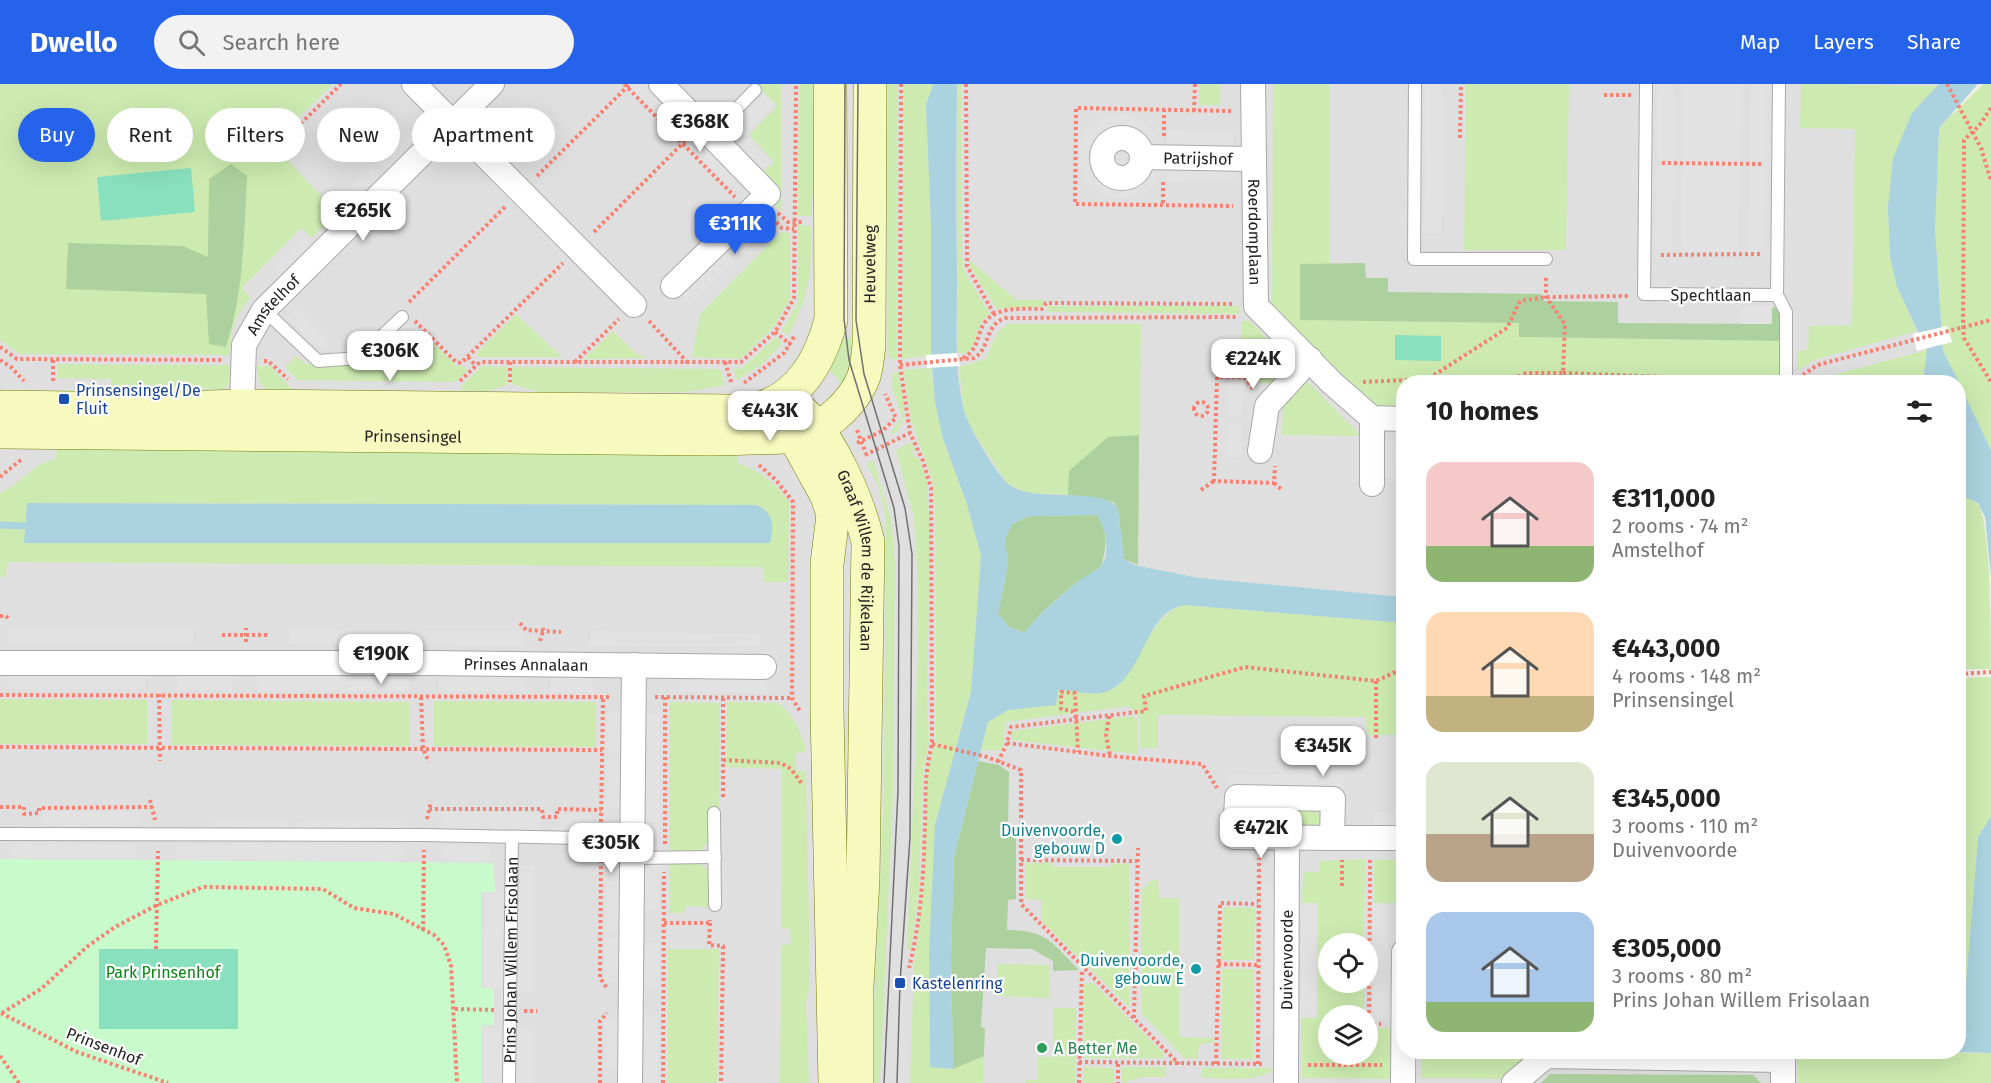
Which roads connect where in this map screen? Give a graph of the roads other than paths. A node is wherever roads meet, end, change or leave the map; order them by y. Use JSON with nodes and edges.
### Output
{"nodes":[{"id":1,"x":414,"y":84,"type":"edge"},
{"id":2,"x":492,"y":84,"type":"edge"},
{"id":3,"x":661,"y":84,"type":"edge"},
{"id":4,"x":830,"y":84,"type":"edge"},
{"id":5,"x":870,"y":84,"type":"edge"},
{"id":6,"x":1253,"y":84,"type":"edge"},
{"id":7,"x":1415,"y":84,"type":"edge"},
{"id":8,"x":1779,"y":84,"type":"edge"},
{"id":9,"x":755,"y":90,"type":"dead end"},
{"id":10,"x":1646,"y":90,"type":"edge"},
{"id":11,"x":438,"y":108,"type":"edge"},
{"id":12,"x":468,"y":108,"type":"edge"},
{"id":13,"x":707,"y":130,"type":"junction"},
{"id":14,"x":1142,"y":157,"type":"dead end"},
{"id":15,"x":1252,"y":159,"type":"junction"},
{"id":16,"x":414,"y":162,"type":"edge"},
{"id":17,"x":492,"y":162,"type":"edge"},
{"id":18,"x":1546,"y":259,"type":"road end"},
{"id":19,"x":673,"y":286,"type":"dead end"},
{"id":20,"x":1777,"y":295,"type":"junction"},
{"id":21,"x":634,"y":305,"type":"road end"},
{"id":22,"x":264,"y":310,"type":"junction"},
{"id":23,"x":402,"y":317,"type":"road end"},
{"id":24,"x":1310,"y":359,"type":"junction"},
{"id":25,"x":1789,"y":375,"type":"edge"},
{"id":26,"x":785,"y":397,"type":"junction"},
{"id":27,"x":242,"y":406,"type":"junction"},
{"id":28,"x":1372,"y":418,"type":"junction"},
{"id":29,"x":2,"y":419,"type":"edge"},
{"id":30,"x":1396,"y":419,"type":"edge"},
{"id":31,"x":742,"y":424,"type":"junction"},
{"id":32,"x":806,"y":431,"type":"junction"},
{"id":33,"x":1260,"y":451,"type":"dead end"},
{"id":34,"x":1372,"y":484,"type":"dead end"},
{"id":35,"x":0,"y":663,"type":"edge"},
{"id":36,"x":634,"y":665,"type":"junction"},
{"id":37,"x":764,"y":667,"type":"dead end"},
{"id":38,"x":714,"y":813,"type":"dead end"},
{"id":39,"x":0,"y":834,"type":"edge"},
{"id":40,"x":512,"y":837,"type":"junction"},
{"id":41,"x":1287,"y":838,"type":"junction"},
{"id":42,"x":1332,"y":838,"type":"junction"},
{"id":43,"x":1396,"y":838,"type":"edge"},
{"id":44,"x":632,"y":849,"type":"junction"},
{"id":45,"x":715,"y":857,"type":"junction"},
{"id":46,"x":712,"y":910,"type":"road end"},
{"id":47,"x":1542,"y":1059,"type":"edge"},
{"id":48,"x":1724,"y":1059,"type":"edge"},
{"id":49,"x":1286,"y":1074,"type":"edge"},
{"id":50,"x":509,"y":1083,"type":"edge"},
{"id":51,"x":630,"y":1083,"type":"edge"},
{"id":52,"x":835,"y":1083,"type":"edge"},
{"id":53,"x":857,"y":1083,"type":"edge"},
{"id":54,"x":1515,"y":1083,"type":"edge"},
{"id":55,"x":1783,"y":1083,"type":"edge"}],
"edges":[{"from":1,"to":11,"type":"street"},
{"from":2,"to":12,"type":"street","name":"Amstelhof"},
{"from":3,"to":13,"type":"street"},
{"from":4,"to":26,"type":"main road"},
{"from":5,"to":32,"type":"main road","name":"Heuvelweg"},
{"from":6,"to":15,"type":"street","name":"Roerdomplaan"},
{"from":7,"to":18,"type":"lane"},
{"from":8,"to":20,"type":"lane"},
{"from":9,"to":13,"type":"lane"},
{"from":10,"to":20,"type":"lane","name":"Spechtlaan"},
{"from":13,"to":19,"type":"street"},
{"from":14,"to":15,"type":"street","name":"Patrijshof"},
{"from":15,"to":24,"type":"street","name":"Roerdomplaan"},
{"from":16,"to":22,"type":"street","name":"Amstelhof"},
{"from":17,"to":21,"type":"street"},
{"from":20,"to":25,"type":"lane"},
{"from":22,"to":23,"type":"lane"},
{"from":22,"to":27,"type":"street","name":"Amstelhof"},
{"from":24,"to":28,"type":"street","name":"Roerdomplaan"},
{"from":24,"to":33,"type":"street"},
{"from":26,"to":31,"type":"main road","name":"Prinsensingel"},
{"from":26,"to":32,"type":"main road","name":"Graaf Willem de Rijkelaan"},
{"from":27,"to":29,"type":"main road","name":"Prinsensingel"},
{"from":27,"to":31,"type":"main road","name":"Prinsensingel"},
{"from":28,"to":30,"type":"street"},
{"from":28,"to":34,"type":"street"},
{"from":29,"to":31,"type":"main road","name":"Prinsensingel"},
{"from":31,"to":32,"type":"main road","name":"Prinsensingel"},
{"from":32,"to":52,"type":"main road","name":"Graaf Willem de Rijkelaan"},
{"from":32,"to":53,"type":"main road","name":"Graaf Willem de Rijkelaan"},
{"from":35,"to":36,"type":"street","name":"Prinses Annalaan"},
{"from":36,"to":37,"type":"street","name":"Prinses Annalaan"},
{"from":36,"to":44,"type":"street"},
{"from":38,"to":45,"type":"lane"},
{"from":39,"to":40,"type":"lane"},
{"from":40,"to":44,"type":"lane"},
{"from":40,"to":50,"type":"lane","name":"Prins Johan Willem Frisolaan"},
{"from":41,"to":42,"type":"street"},
{"from":41,"to":42,"type":"street"},
{"from":41,"to":49,"type":"street","name":"Duivenvoorde"},
{"from":42,"to":43,"type":"street"},
{"from":44,"to":45,"type":"lane"},
{"from":44,"to":51,"type":"street"},
{"from":45,"to":46,"type":"lane"},
{"from":47,"to":54,"type":"street"},
{"from":48,"to":55,"type":"street"}]}
